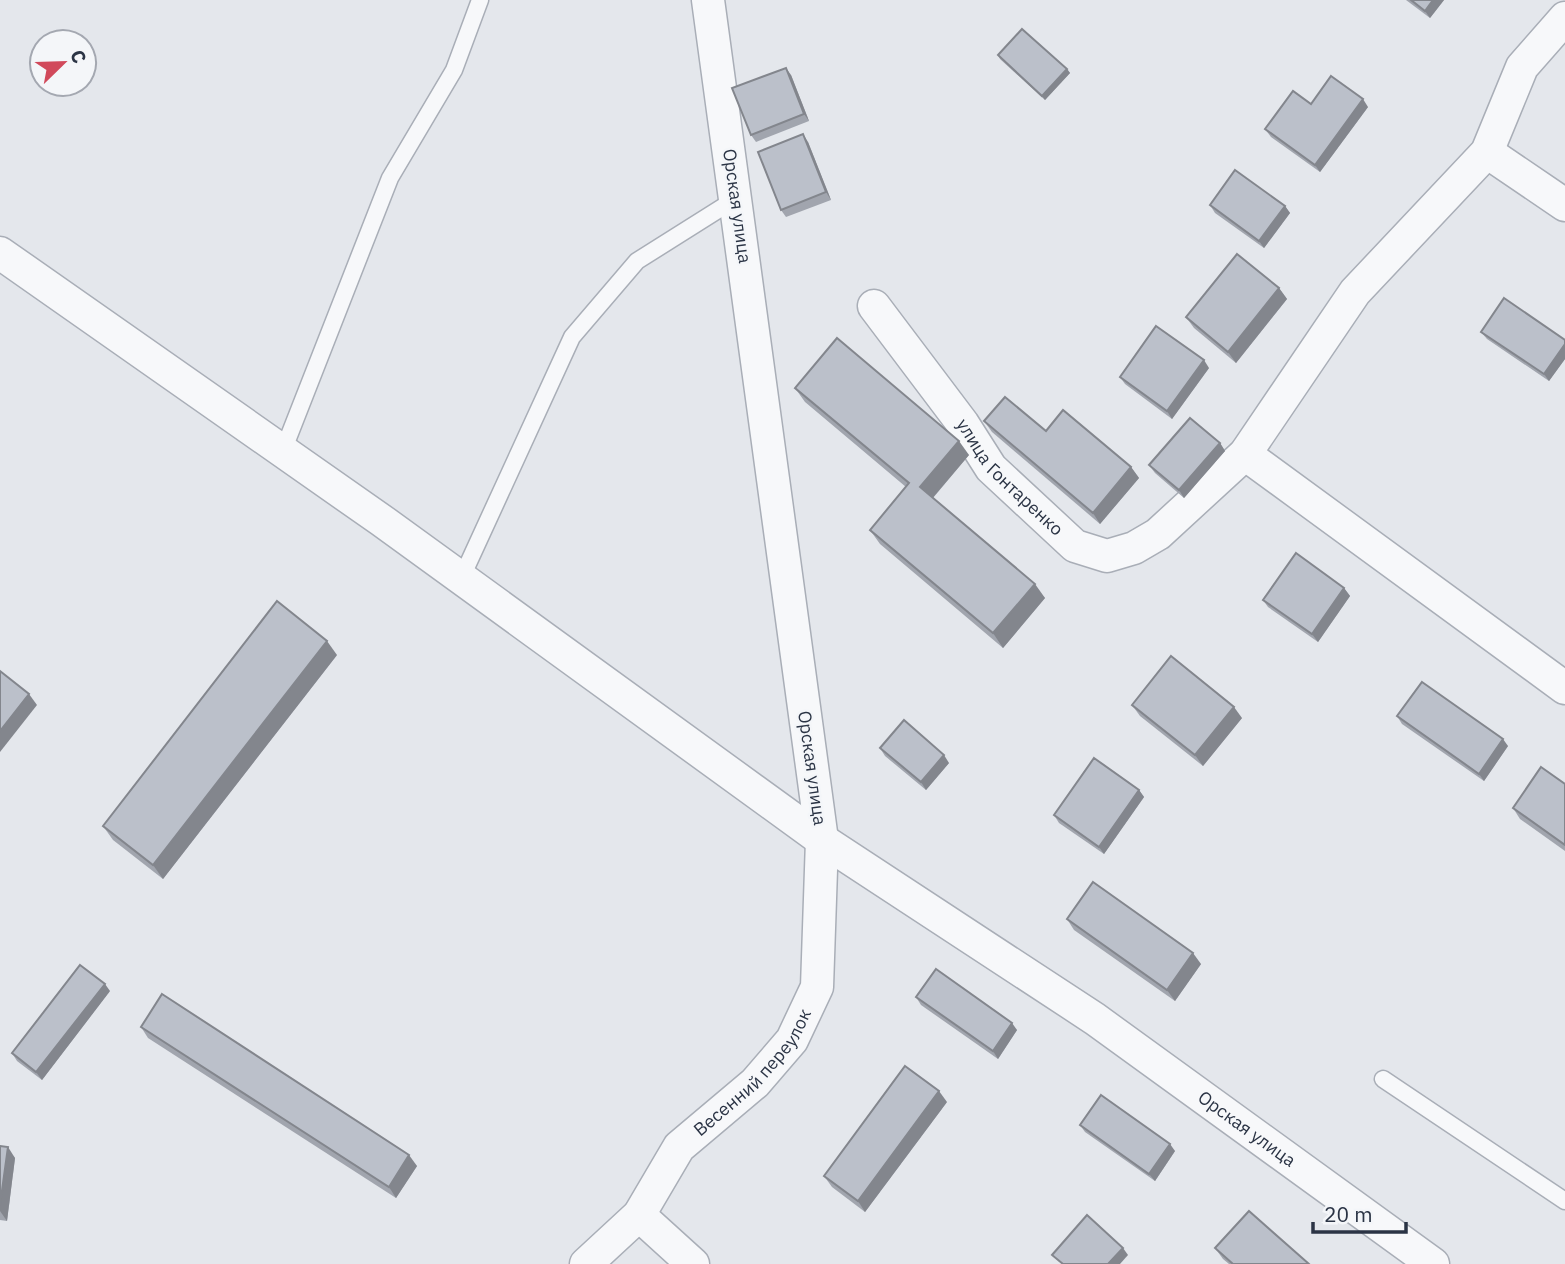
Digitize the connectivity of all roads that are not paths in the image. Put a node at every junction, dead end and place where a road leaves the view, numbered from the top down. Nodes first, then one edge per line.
1 (480, 0) edge
2 (708, 0) edge
3 (1565, 18) edge
4 (1487, 152) junction
5 (737, 198) junction
6 (1565, 205) edge
7 (0, 253) edge
8 (874, 306) dead end
9 (283, 451) junction
10 (1245, 454) junction
11 (461, 579) junction
12 (1565, 688) edge
13 (822, 840) junction
14 (1383, 1079) dead end
15 (1565, 1201) edge
16 (639, 1215) junction
17 (586, 1264) edge
18 (692, 1264) edge
19 (1433, 1264) edge

1 - 9 lane
2 - 5 street, Орская улица
3 - 4 street, улица Гонтаренко
4 - 6 street
4 - 10 street, улица Гонтаренко
5 - 11 lane
5 - 13 street, Орская улица
7 - 9 street
8 - 10 street, улица Гонтаренко
9 - 11 street
10 - 12 street
11 - 13 street
13 - 16 street, Весенний переулок
13 - 19 street, Орская улица
14 - 15 lane
16 - 17 street, Весенний переулок
16 - 18 street

